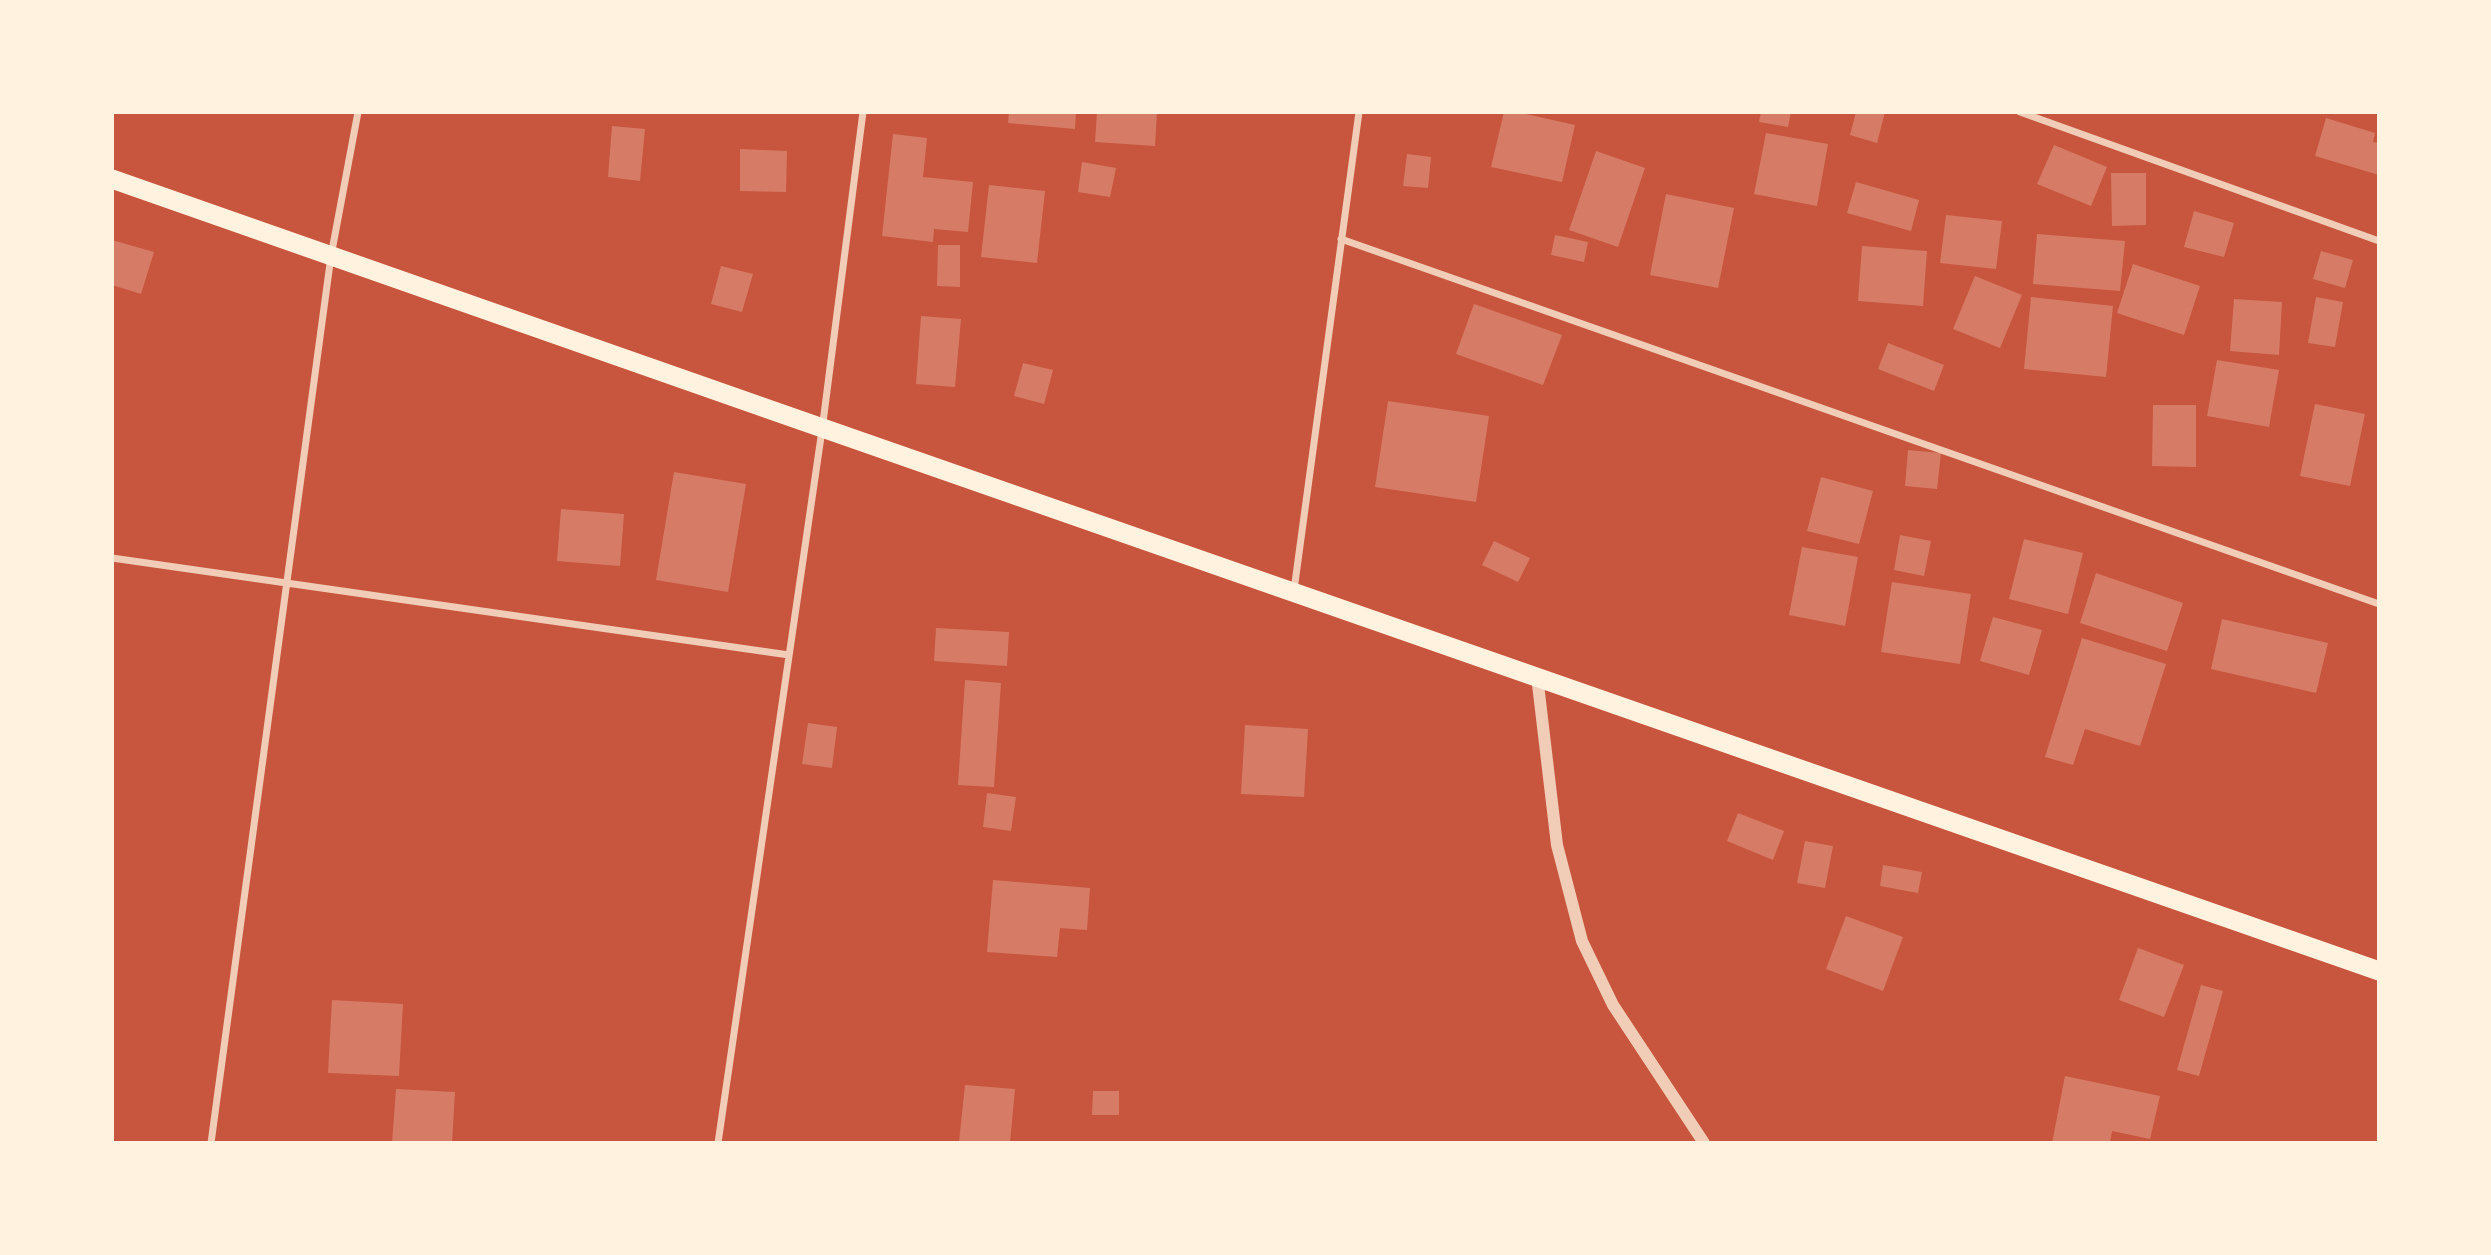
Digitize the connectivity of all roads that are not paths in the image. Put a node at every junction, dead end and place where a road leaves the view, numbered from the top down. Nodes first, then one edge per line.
1 (358, 112) edge
2 (863, 112) edge
3 (1359, 112) edge
4 (2020, 112) edge
5 (112, 179) edge
6 (1341, 239) junction
7 (2379, 241) edge
8 (331, 257) junction
9 (822, 430) junction
10 (112, 558) edge
11 (287, 583) junction
12 (1294, 591) junction
13 (2379, 604) edge
14 (789, 656) junction
15 (1537, 676) junction
16 (2379, 971) edge
17 (211, 1143) edge
18 (718, 1143) edge
19 (1704, 1143) edge

1 - 8 street
2 - 9 street
3 - 6 street
4 - 7 street
5 - 8 highway
6 - 12 street
6 - 13 street
8 - 9 highway
8 - 11 street
9 - 12 highway
9 - 14 street
10 - 11 street
11 - 14 street
11 - 17 street
12 - 15 highway
14 - 18 street
15 - 16 highway
15 - 19 street

